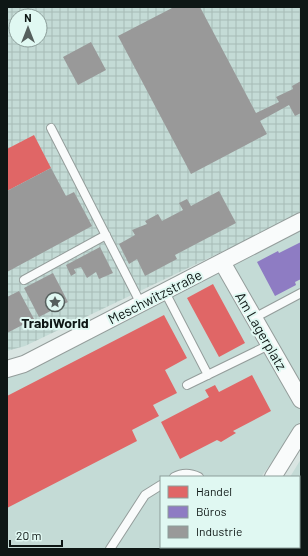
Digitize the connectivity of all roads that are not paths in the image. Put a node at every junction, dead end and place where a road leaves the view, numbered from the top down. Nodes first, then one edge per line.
1 (51, 128) dead end
2 (301, 221) edge
3 (106, 235) junction
4 (222, 262) junction
5 (24, 280) dead end
6 (165, 292) junction
7 (301, 294) edge
8 (141, 304) junction
9 (254, 318) junction
10 (270, 345) junction
11 (7, 369) edge
12 (208, 375) junction
13 (187, 384) dead end
14 (301, 400) edge
15 (301, 432) edge
16 (176, 476) edge
17 (197, 476) edge
18 (275, 476) edge
19 (160, 486) edge
20 (110, 549) edge

1 - 3 lane
2 - 4 street, Meschwitzstraße
3 - 5 lane
3 - 8 lane
4 - 6 street, Meschwitzstraße
4 - 9 street, Am Lagerplatz
6 - 8 street, Meschwitzstraße
6 - 12 lane
7 - 9 lane
8 - 11 street, Meschwitzstraße
9 - 10 street, Am Lagerplatz
10 - 12 lane
10 - 14 street, Am Lagerplatz
12 - 13 lane
15 - 18 street
16 - 17 lane
19 - 20 lane

